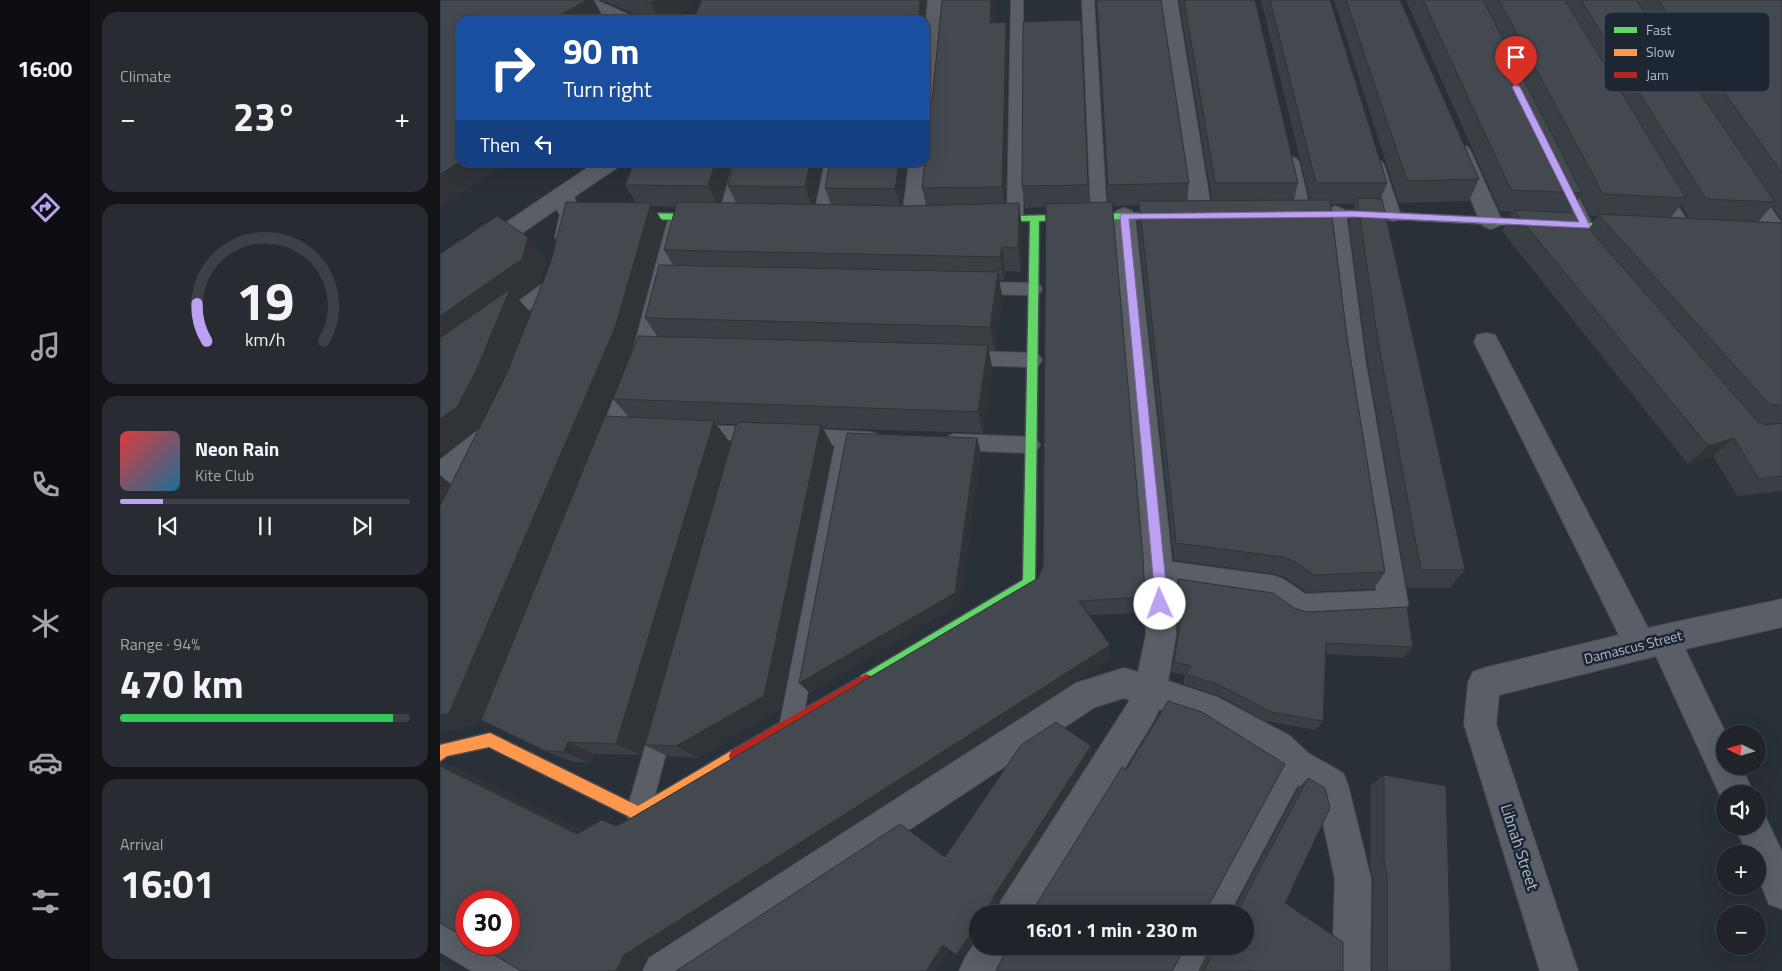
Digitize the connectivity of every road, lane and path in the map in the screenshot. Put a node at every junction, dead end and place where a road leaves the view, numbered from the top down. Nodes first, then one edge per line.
1 (581, 0) edge
2 (937, 0) edge
3 (1017, 0) edge
4 (1088, 0) edge
5 (1168, 0) edge
6 (615, 15) edge
7 (930, 72) edge
8 (1453, 133) edge
9 (1288, 146) edge
10 (1373, 150) edge
11 (607, 167) edge
12 (740, 167) edge
13 (831, 167) edge
14 (919, 167) edge
15 (1734, 170) edge
16 (1559, 174) edge
17 (1656, 179) edge
18 (571, 208) junction
19 (1206, 214) joint
20 (1286, 214) edge
21 (1304, 214) junction
22 (1335, 214) junction
23 (610, 216) edge
24 (1393, 216) junction
25 (680, 217) junction
26 (731, 217) joint
27 (1112, 217) junction
28 (1015, 218) junction
29 (1035, 218) junction
30 (821, 219) edge
31 (969, 219) edge
32 (913, 220) edge
33 (1491, 221) junction
34 (1565, 225) joint
35 (1640, 228) edge
36 (1668, 230) edge
37 (1690, 231) joint
38 (1582, 233) junction
39 (1775, 236) edge
40 (440, 278) edge
41 (555, 283) junction
42 (966, 288) edge
43 (1034, 289) junction
44 (541, 320) edge
45 (494, 327) edge
46 (1486, 342) dead end
47 (953, 358) edge
48 (1032, 360) junction
49 (506, 409) edge
50 (684, 432) edge
51 (494, 433) junction
52 (771, 435) edge
53 (790, 436) edge
54 (846, 438) junction
55 (885, 439) edge
56 (934, 441) edge
57 (1031, 445) junction
58 (596, 475) edge
59 (440, 476) edge
60 (469, 484) edge
61 (1159, 573) junction
62 (1782, 613) edge
63 (1652, 642) junction
64 (1150, 692) junction
65 (667, 709) edge
66 (501, 712) edge
67 (791, 723) junction
68 (1480, 724) joint
69 (490, 740) junction
70 (440, 754) edge
71 (1296, 765) junction
72 (1732, 785) edge
73 (638, 814) junction
74 (1756, 835) edge
75 (1782, 891) edge
76 (1020, 905) edge
77 (1220, 905) edge
78 (440, 932) edge
79 (988, 955) edge
80 (1193, 955) edge
81 (508, 971) edge
82 (662, 971) edge
83 (978, 971) edge
84 (1184, 971) edge
85 (1351, 971) edge
86 (1559, 971) edge

1 - 6 street
2 - 7 street
3 - 28 lane
4 - 27 lane
5 - 19 street
8 - 33 street
9 - 21 lane
10 - 24 lane
11 - 18 street
12 - 26 lane
13 - 30 lane
14 - 32 street
15 - 39 street
16 - 38 lane
17 - 37 lane
18 - 40 street
18 - 41 street
19 - 27 street
20 - 21 street
21 - 22 street
22 - 24 street
22 - 61 street
23 - 25 street
24 - 33 street
25 - 26 street
25 - 58 street
27 - 29 street
27 - 61 street
28 - 29 street
28 - 31 street
29 - 43 street
33 - 34 street
34 - 38 lane
35 - 38 street
36 - 37 street
41 - 44 street
41 - 45 lane
42 - 43 lane
43 - 48 street
46 - 63 street
47 - 48 lane
48 - 57 street
49 - 51 street
50 - 52 lane
51 - 59 street
51 - 60 street
53 - 54 lane
54 - 55 lane
54 - 67 lane
56 - 57 lane
57 - 67 street
61 - 64 street
62 - 63 street, Damascus Street
63 - 68 street, Damascus Street
63 - 72 street
64 - 71 street
64 - 76 street
64 - 82 street
65 - 73 lane
66 - 69 street
67 - 73 street
68 - 86 street, Libnah Street
69 - 70 street
69 - 73 street
71 - 77 lane
71 - 85 street
74 - 75 street
78 - 81 street
79 - 83 street
80 - 84 lane

